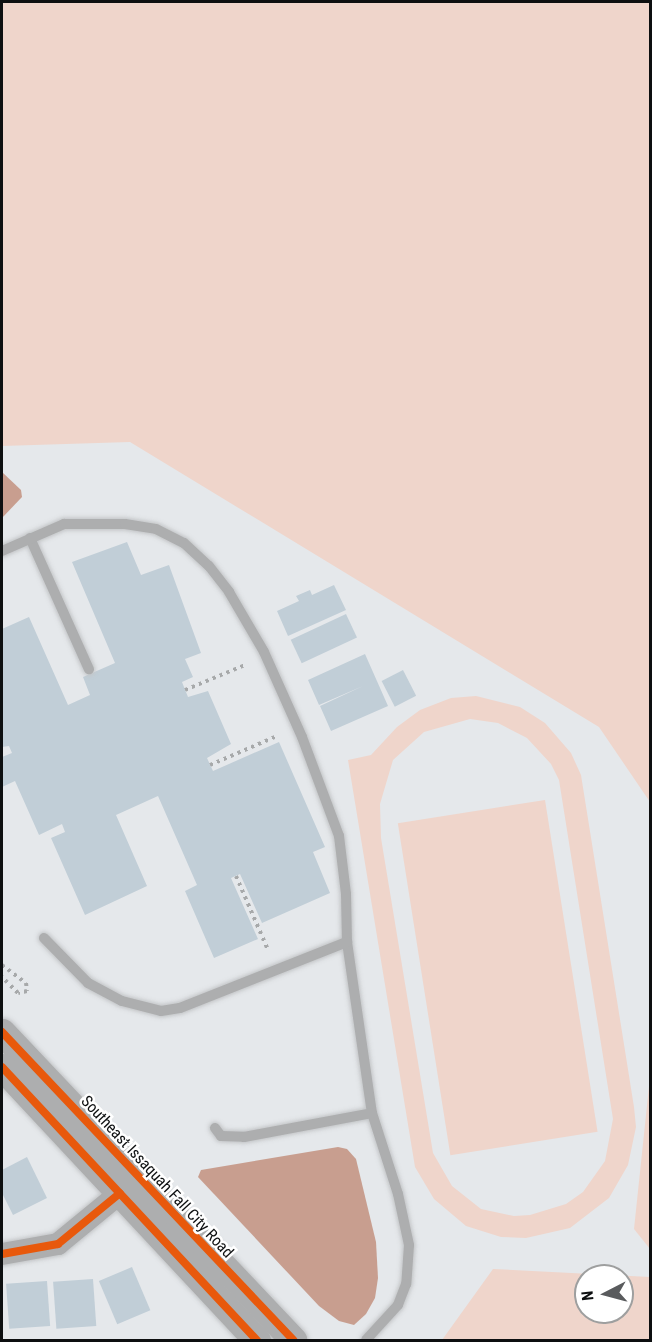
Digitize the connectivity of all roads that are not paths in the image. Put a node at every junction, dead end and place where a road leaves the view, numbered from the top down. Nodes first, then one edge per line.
1 (30, 538) junction
2 (2, 551) edge
3 (89, 669) dead end
4 (44, 938) dead end
5 (347, 942) junction
6 (2, 1032) edge
7 (2, 1067) edge
8 (372, 1113) junction
9 (214, 1128) dead end
10 (120, 1193) junction
11 (2, 1254) edge
12 (257, 1341) edge
13 (292, 1341) edge
14 (366, 1341) edge

1 - 2 lane
1 - 3 lane
1 - 5 lane
4 - 5 lane
5 - 8 lane
6 - 13 street, Southeast Issaquah Fall City Road
7 - 10 street
8 - 9 lane
8 - 14 lane
10 - 11 street
10 - 12 street

